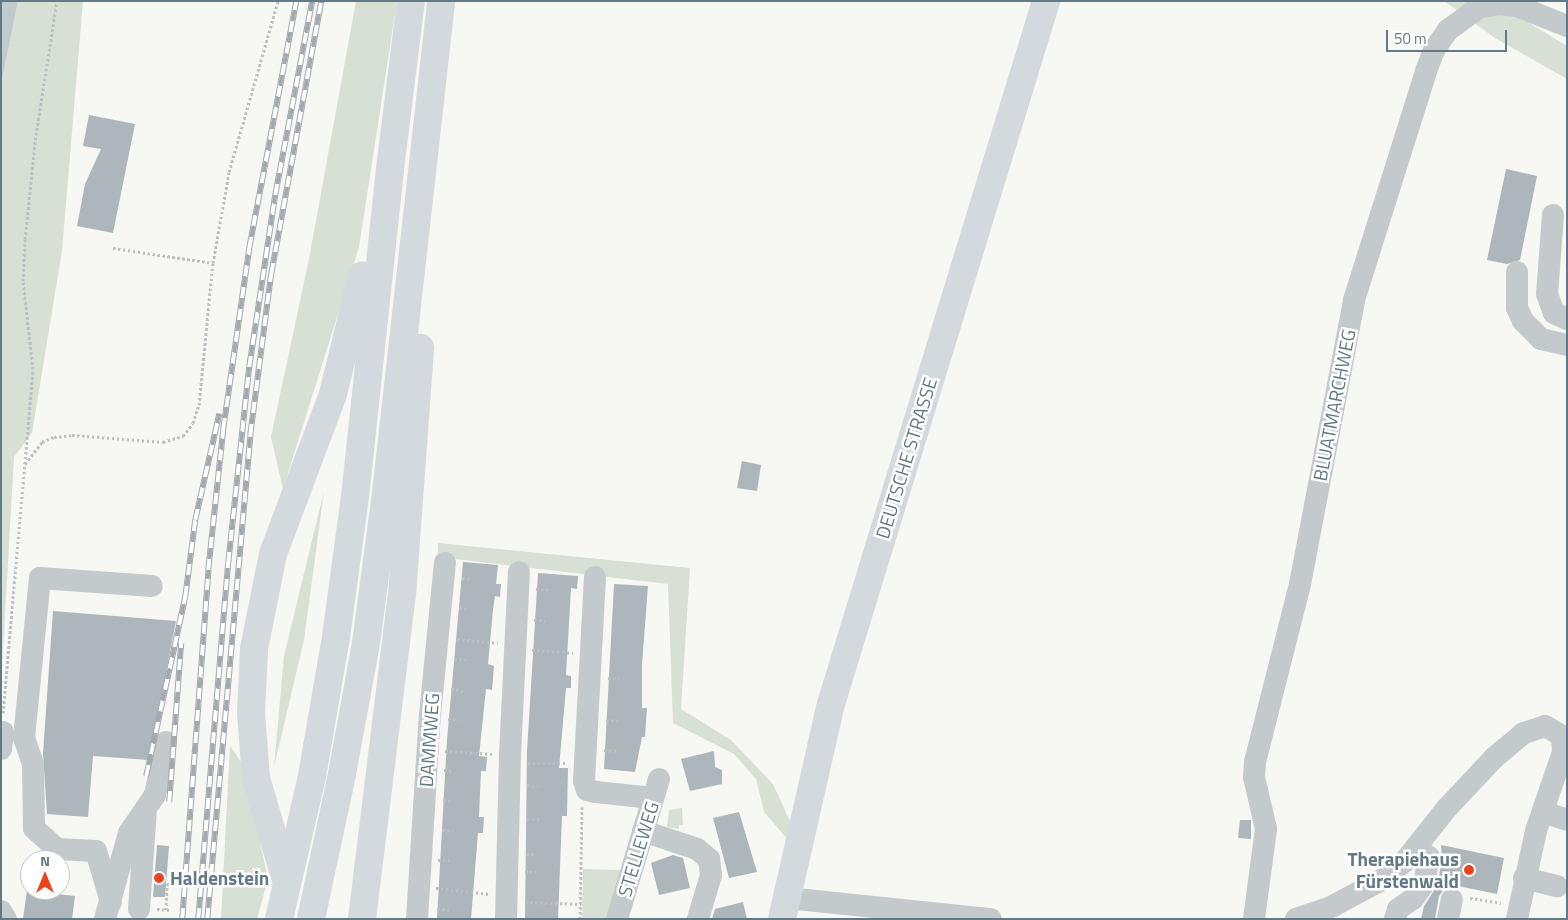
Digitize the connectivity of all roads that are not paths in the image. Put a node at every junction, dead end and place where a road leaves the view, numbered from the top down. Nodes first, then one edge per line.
1 (411, 1) edge
2 (441, 1) edge
3 (1046, 1) edge
4 (1567, 26) edge
5 (434, 50) junction
6 (398, 96) junction
7 (1553, 216) dead end
8 (1517, 272) dead end
9 (1567, 319) edge
10 (1567, 345) edge
11 (445, 562) dead end
12 (519, 572) dead end
13 (595, 577) dead end
14 (152, 586) dead end
15 (1564, 730) edge
16 (166, 742) dead end
17 (146, 808) junction
18 (1543, 812) junction
19 (1567, 820) edge
20 (643, 831) junction
21 (1416, 848) junction
22 (1524, 878) junction
23 (1557, 886) dead end
24 (506, 905) edge
25 (139, 908) dead end
26 (785, 908) edge
27 (108, 910) edge
28 (1, 911) edge
29 (6, 919) edge
30 (279, 919) edge
31 (299, 919) edge
32 (310, 919) edge
33 (362, 919) edge
34 (417, 919) edge
35 (617, 919) edge
36 (698, 919) edge
37 (991, 919) edge
38 (1254, 919) edge
39 (1296, 919) edge
40 (1395, 919) edge
41 (1517, 919) edge

1 - 6 main road
2 - 5 main road
3 - 26 main road, DEUTSCHE STRASSE
4 - 38 street, BLUATMARCHWEG
5 - 32 main road
5 - 33 main road
6 - 30 main road
6 - 31 main road
7 - 9 street
8 - 10 street
11 - 34 street, DAMMWEG
12 - 24 street
13 - 20 street, STELLEWEG
14 - 27 street
15 - 18 street
15 - 21 street
16 - 17 street
17 - 25 street
17 - 27 street
18 - 19 street
18 - 22 street
20 - 35 street, STELLEWEG
20 - 36 street
21 - 39 street
21 - 40 street
22 - 23 street
22 - 41 street
26 - 37 street
28 - 29 street

